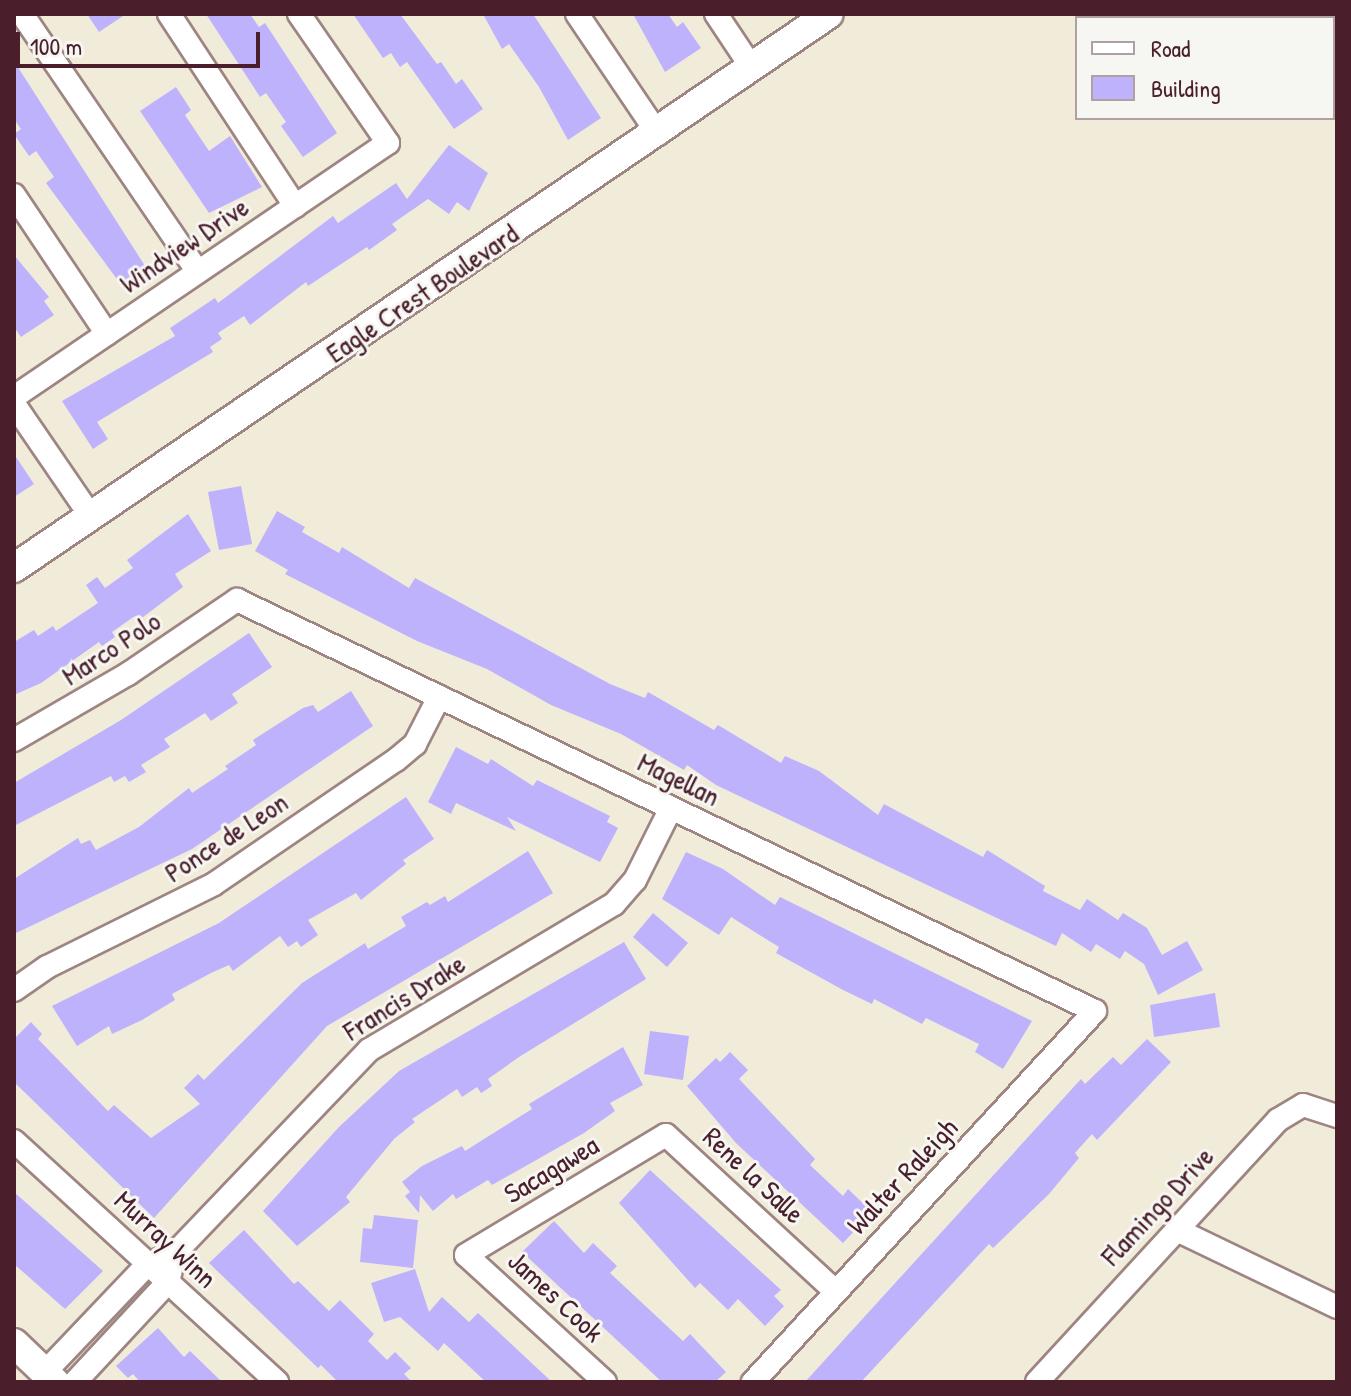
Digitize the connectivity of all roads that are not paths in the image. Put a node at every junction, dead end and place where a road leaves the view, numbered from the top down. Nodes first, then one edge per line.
1 (22, 14) edge
2 (169, 14) edge
3 (299, 14) edge
4 (577, 14) edge
5 (716, 14) edge
6 (829, 14) edge
7 (752, 68) junction
8 (658, 134) junction
9 (14, 195) edge
10 (295, 206) junction
11 (198, 272) junction
12 (107, 334) junction
13 (14, 397) edge
14 (14, 404) edge
15 (92, 518) junction
16 (14, 568) edge
17 (237, 600) joint
18 (439, 697) junction
19 (14, 740) edge
20 (671, 808) junction
21 (14, 990) edge
22 (1095, 1011) joint
23 (1337, 1116) edge
24 (666, 1135) joint
25 (14, 1141) edge
26 (1177, 1230) junction
27 (175, 1253) junction
28 (466, 1255) joint
29 (148, 1264) junction
30 (168, 1282) junction
31 (836, 1292) junction
32 (1337, 1307) edge
33 (14, 1343) edge
34 (50, 1377) edge
35 (75, 1382) edge
36 (277, 1382) edge
37 (605, 1382) edge
38 (753, 1382) edge
39 (1037, 1382) edge

1 - 11 street
2 - 10 street
3 - 10 street, Windview Drive
4 - 8 street
5 - 7 street
6 - 7 main road, Eagle Crest Boulevard
7 - 8 main road, Eagle Crest Boulevard
8 - 15 main road, Eagle Crest Boulevard
9 - 12 street
10 - 11 street, Windview Drive
11 - 12 street, Windview Drive
12 - 13 street, Windview Drive
14 - 15 street
15 - 16 main road, Eagle Crest Boulevard
17 - 18 street, Magellan
17 - 19 street, Marco Polo
18 - 20 street, Magellan
18 - 21 street, Ponce de Leon
20 - 22 street, Magellan
20 - 27 street, Francis Drake
22 - 31 street, Walter Raleigh
23 - 26 street, Flamingo Drive
24 - 28 street, Sacagawea
24 - 31 street, Rene la Salle
25 - 29 street, Murray Winn
26 - 32 street
26 - 39 street, Flamingo Drive
27 - 29 street, Francis Drake
27 - 30 street
28 - 37 street, James Cook
29 - 30 street, Murray Winn
29 - 34 street, Francis Drake
30 - 35 street
30 - 36 street, Murray Winn
31 - 38 street, Walter Raleigh
33 - 34 main road

